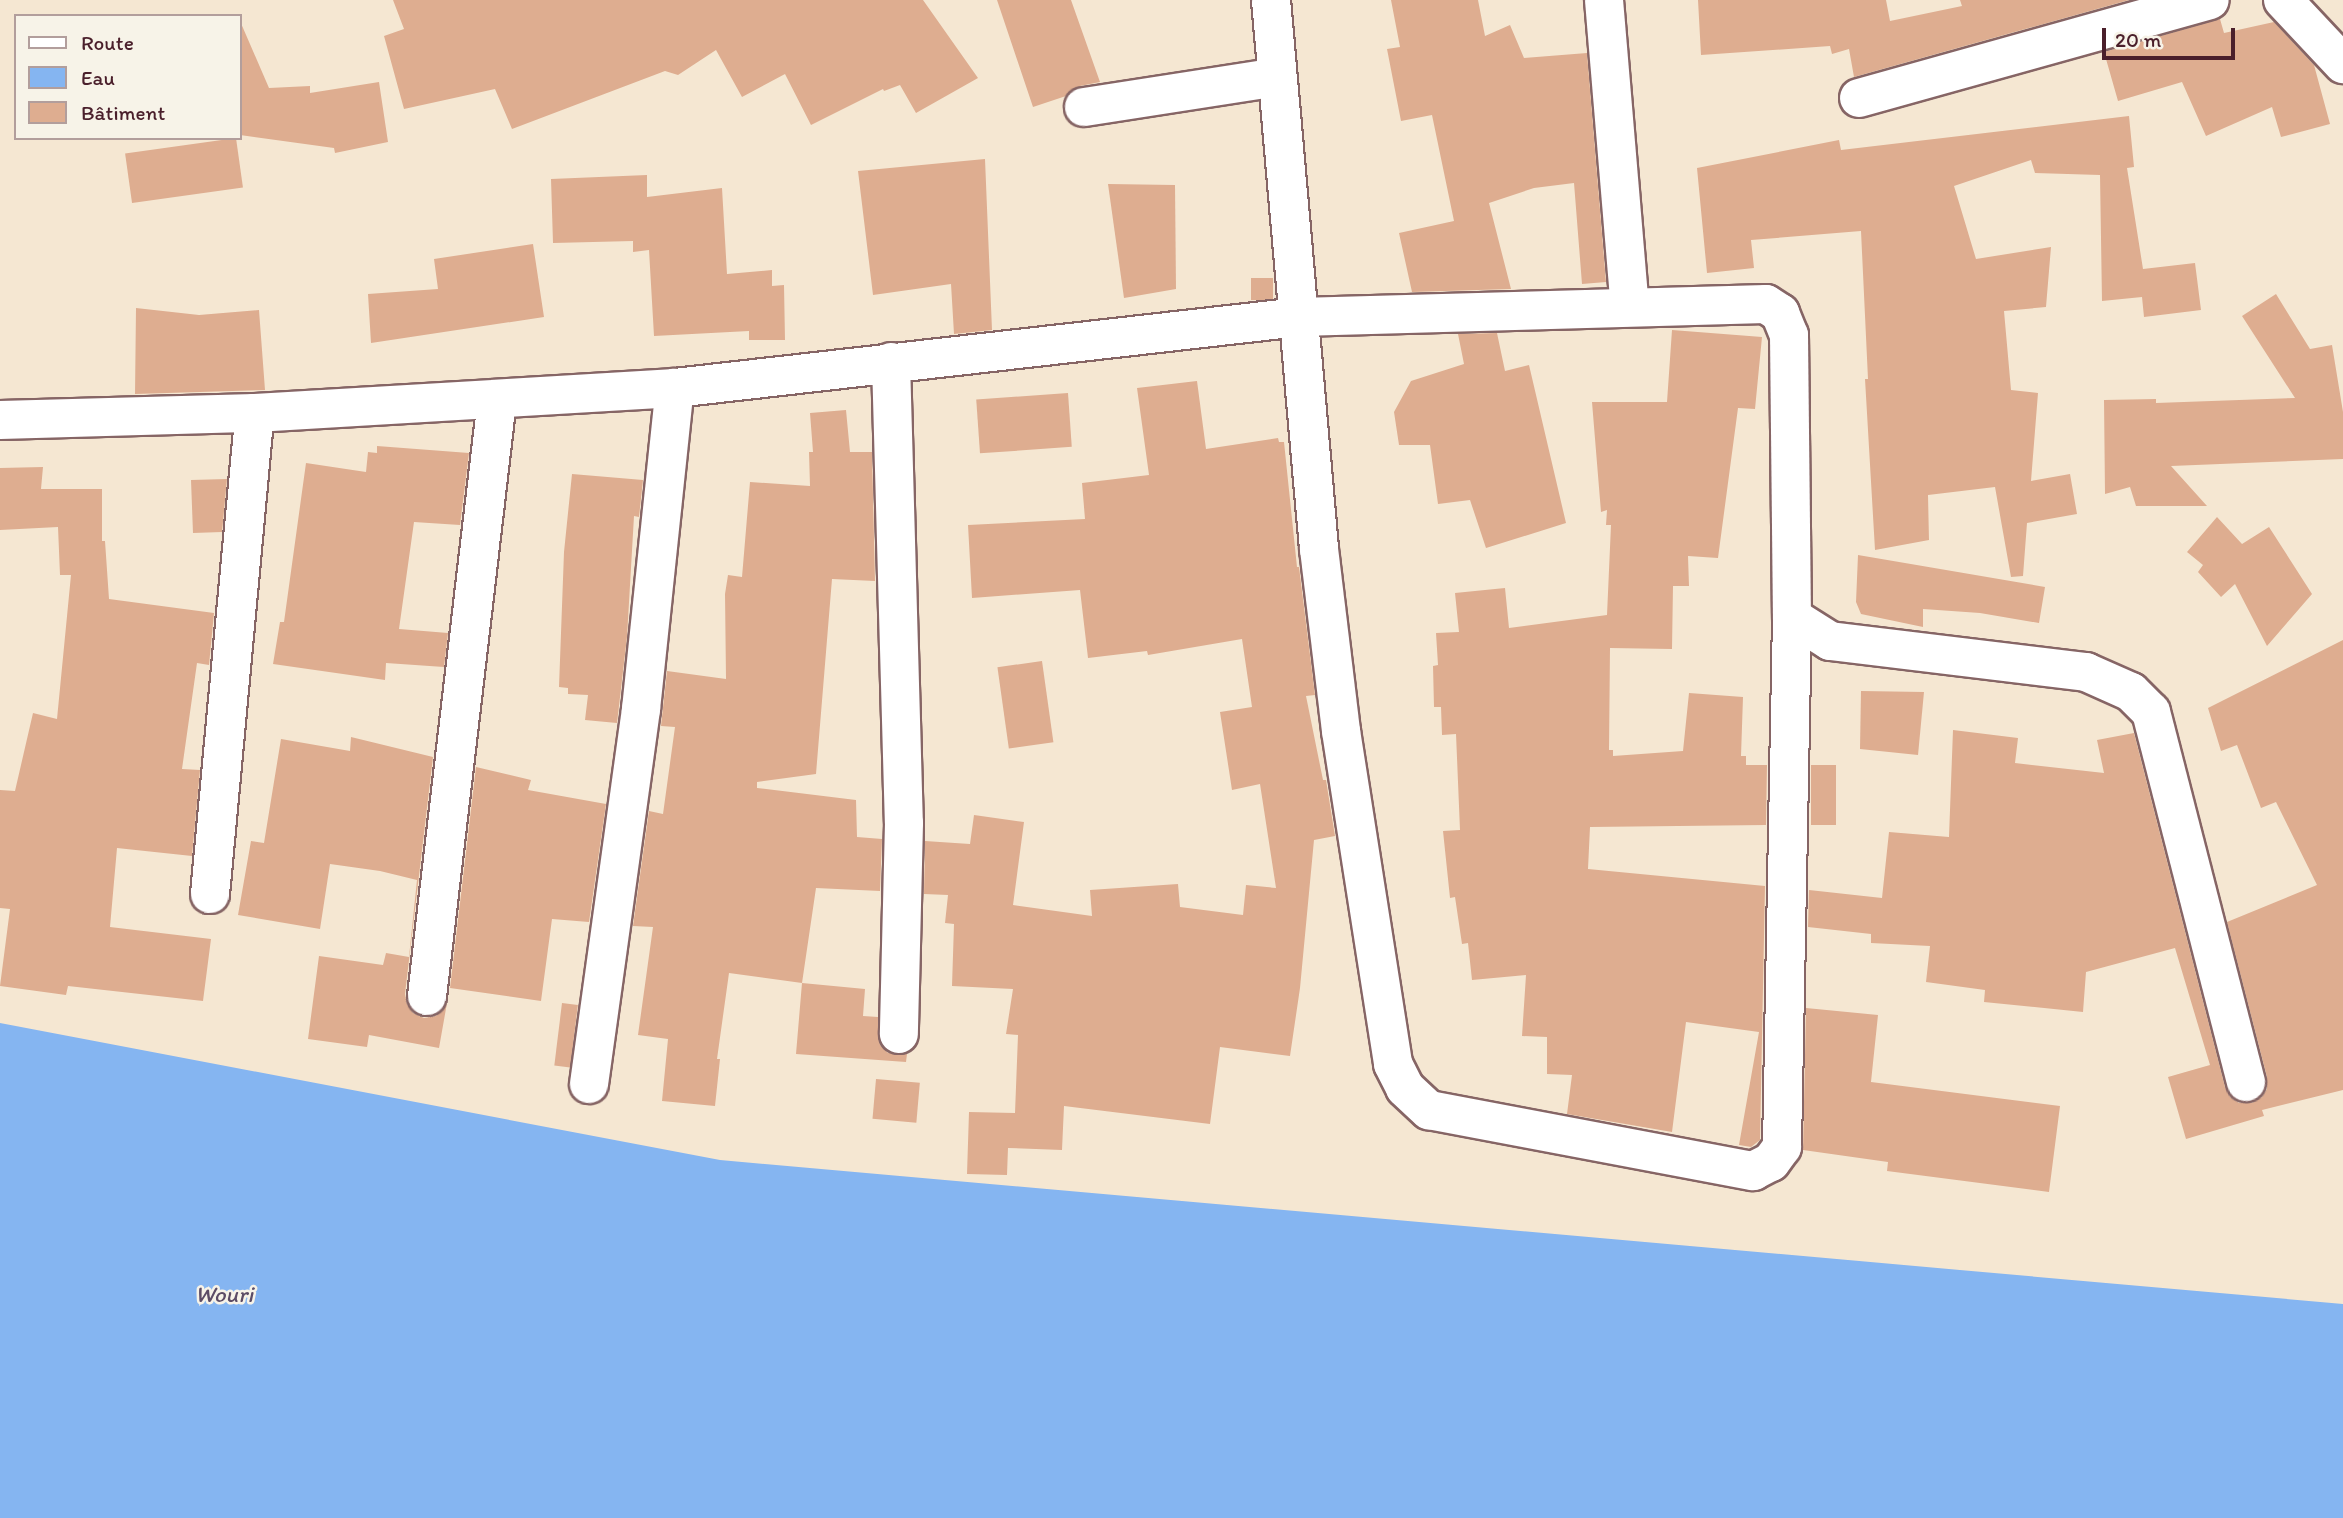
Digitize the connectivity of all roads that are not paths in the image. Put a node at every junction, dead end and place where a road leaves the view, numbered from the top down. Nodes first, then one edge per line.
1 (1271, 0) edge
2 (1604, 0) edge
3 (2210, 0) edge
4 (2283, 0) edge
5 (2343, 64) edge
6 (1278, 77) junction
7 (1859, 98) dead end
8 (1084, 107) dead end
9 (1630, 307) junction
10 (1299, 317) junction
11 (891, 362) junction
12 (675, 388) junction
13 (497, 400) junction
14 (255, 413) junction
15 (0, 420) edge
16 (1792, 617) junction
17 (210, 894) dead end
18 (427, 996) dead end
19 (899, 1034) dead end
20 (2246, 1082) dead end
21 (589, 1084) dead end

1 - 6 street
2 - 9 street
3 - 7 street
4 - 5 street
6 - 8 street
6 - 10 street
9 - 10 street
9 - 16 street
10 - 11 street
10 - 16 street
11 - 12 street
11 - 19 street
12 - 13 street
12 - 21 street
13 - 14 street
13 - 18 street
14 - 15 street
14 - 17 street
16 - 20 street

